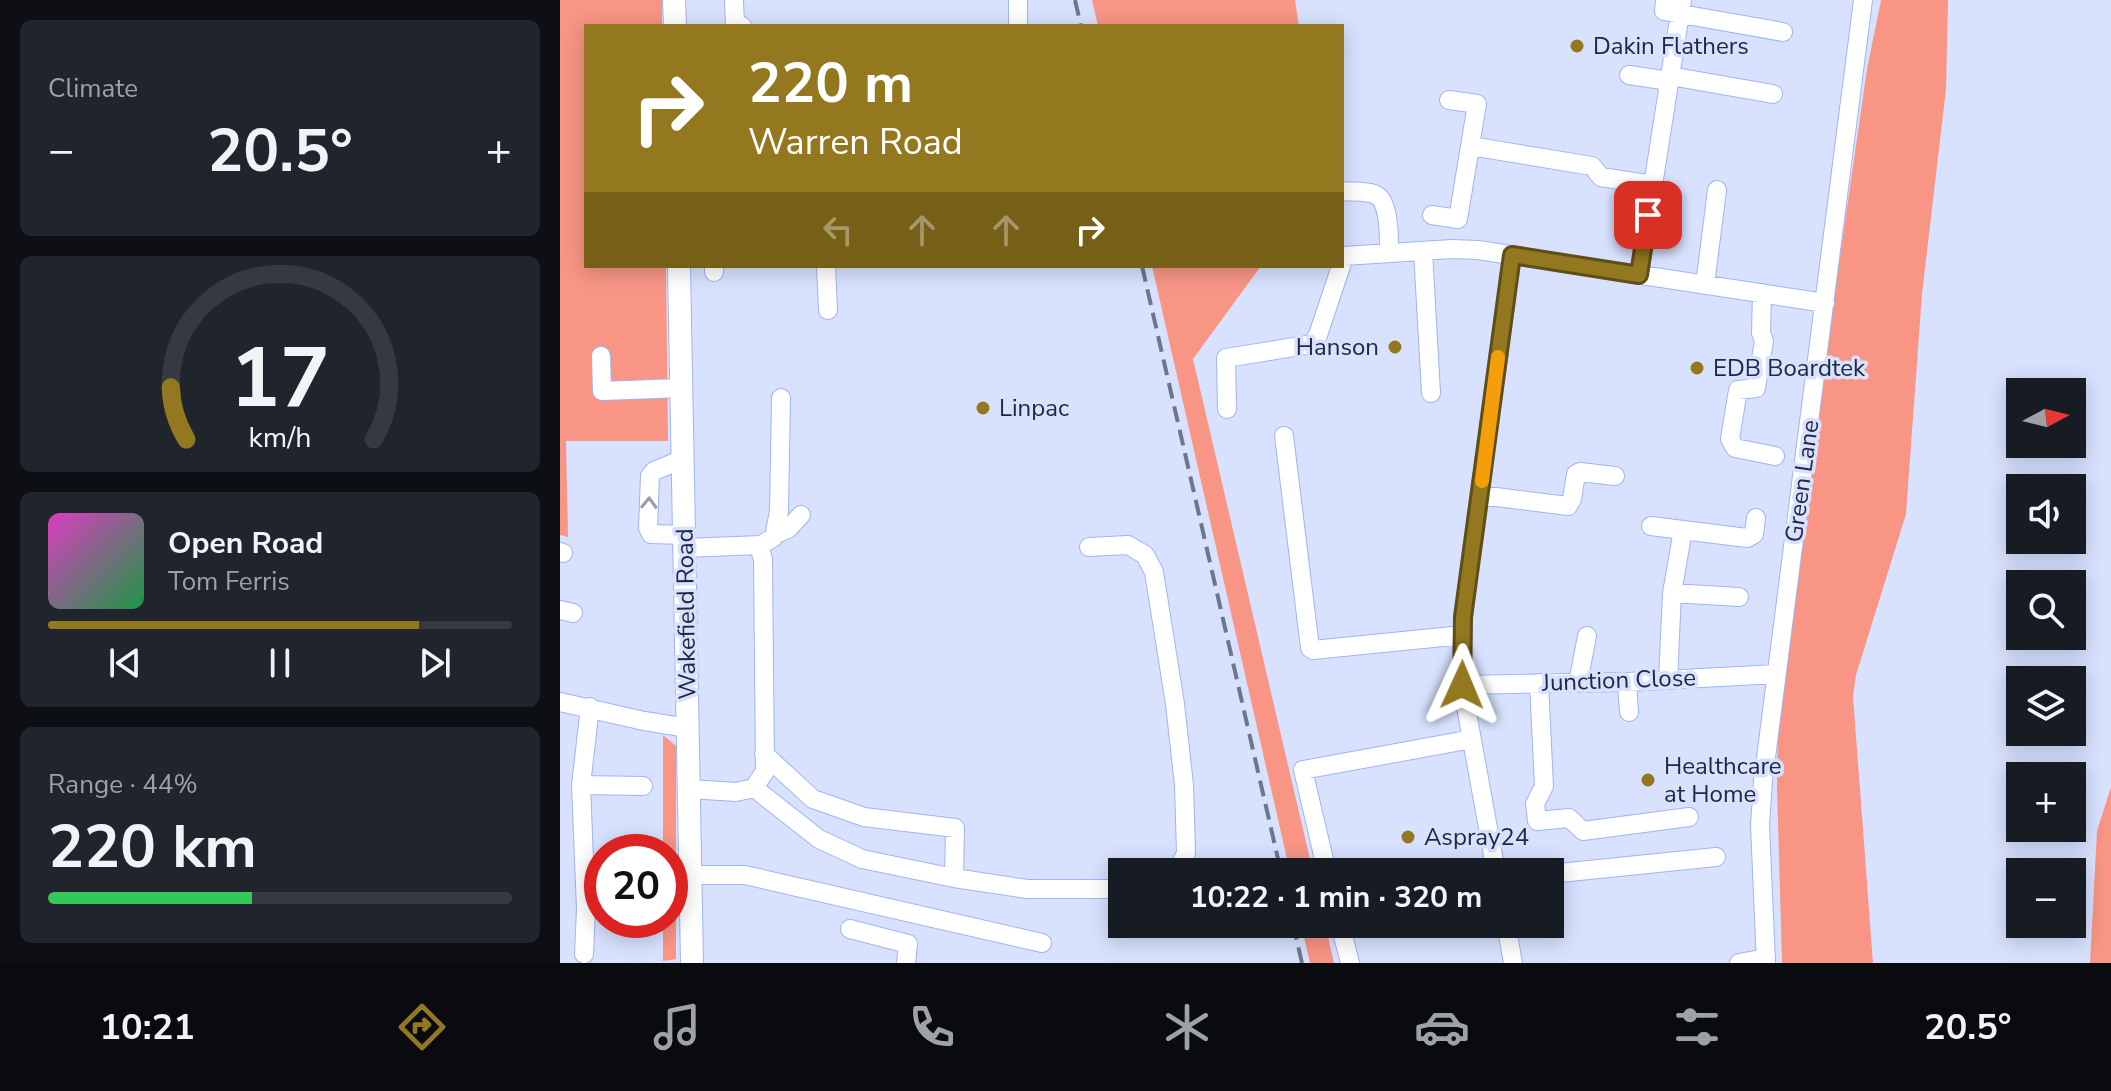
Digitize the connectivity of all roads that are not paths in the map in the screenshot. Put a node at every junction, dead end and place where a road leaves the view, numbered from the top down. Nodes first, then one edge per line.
1 (674, 0) edge
2 (734, 0) edge
3 (1018, 0) edge
4 (1665, 0) edge
5 (1863, 0) edge
6 (1681, 7) edge
7 (675, 24) edge
8 (735, 24) edge
9 (1018, 24) edge
10 (1783, 32) dead end
11 (1629, 75) dead end
12 (1670, 79) junction
13 (1773, 94) dead end
14 (1449, 100) dead end
15 (1470, 146) junction
16 (1653, 185) junction
17 (1717, 190) dead end
18 (1344, 191) edge
19 (1432, 215) dead end
20 (1423, 251) junction
21 (1389, 253) junction
22 (1512, 255) junction
23 (1344, 256) edge
24 (679, 268) edge
25 (826, 268) edge
26 (1341, 268) edge
27 (1639, 275) junction
28 (1705, 285) junction
29 (1762, 293) junction
30 (1825, 303) junction
31 (828, 310) dead end
32 (601, 356) dead end
33 (681, 388) junction
34 (1431, 393) dead end
35 (781, 398) dead end
36 (1227, 409) dead end
37 (1284, 436) dead end
38 (1775, 456) dead end
39 (683, 459) junction
40 (1615, 476) dead end
41 (1480, 495) junction
42 (801, 515) dead end
43 (1756, 518) dead end
44 (1651, 526) dead end
45 (1683, 530) junction
46 (775, 534) junction
47 (684, 542) junction
48 (758, 545) junction
49 (1089, 547) dead end
50 (1672, 593) junction
51 (1739, 597) dead end
52 (1463, 635) junction
53 (1587, 636) dead end
54 (1776, 674) junction
55 (1668, 680) junction
56 (1627, 682) junction
57 (1539, 683) junction
58 (1578, 683) junction
59 (1462, 685) junction
60 (560, 702) edge
61 (590, 707) junction
62 (1629, 712) dead end
63 (688, 728) junction
64 (1472, 739) junction
65 (764, 754) junction
66 (581, 785) junction
67 (643, 786) dead end
68 (754, 788) junction
69 (689, 789) junction
70 (1689, 817) dead end
71 (586, 834) edge
72 (1716, 857) dead end
73 (1184, 858) edge
74 (1324, 858) edge
75 (1493, 858) edge
76 (1564, 873) edge
77 (691, 875) junction
78 (954, 878) junction
79 (1108, 889) edge
80 (850, 929) dead end
81 (588, 938) edge
82 (1344, 938) edge
83 (1509, 938) edge
84 (1042, 943) dead end
85 (584, 954) dead end
86 (1766, 961) edge
87 (692, 963) edge
88 (906, 963) edge
89 (1350, 963) edge
90 (1513, 963) edge
91 (1739, 963) edge

1 - 7 main road
2 - 8 street
3 - 9 street
4 - 6 street
5 - 30 street, Green Lane
6 - 10 street
6 - 12 street
11 - 12 street
12 - 13 street
12 - 16 street
14 - 15 street
15 - 16 street
15 - 19 street
16 - 27 street
17 - 28 street
18 - 21 street
20 - 21 street
20 - 22 street
20 - 34 street
21 - 23 street
22 - 27 street
22 - 41 street
24 - 33 main road, Wakefield Road
25 - 31 street
26 - 36 street
27 - 28 street
28 - 29 street
29 - 30 street
29 - 38 street
30 - 54 street, Green Lane
32 - 33 street
33 - 39 main road, Wakefield Road
35 - 46 street
37 - 52 street
39 - 47 main road, Wakefield Road
47 -> 39 street
40 - 41 street
41 - 52 street
42 - 46 street
43 - 45 street
44 - 45 street
45 - 50 street
46 - 48 street
47 - 48 street
47 - 63 main road, Wakefield Road
48 - 65 street
49 - 73 street
50 - 51 street
50 - 55 street
52 - 59 street
53 - 58 street
54 - 55 street, Junction Close
54 - 86 street, Green Lane
55 - 56 street, Junction Close
56 - 58 street, Junction Close
56 - 62 street
57 - 58 street, Junction Close
57 - 59 street, Junction Close
57 - 70 street
59 - 64 street
60 - 61 street
61 - 63 street
61 - 66 street
63 - 69 main road, Wakefield Road
64 - 74 street
64 - 75 street
65 - 68 street
65 - 78 street
66 - 67 street
66 - 71 street
68 - 69 street
68 - 78 street
69 - 77 main road, Wakefield Road
72 - 76 street
77 - 84 street
77 - 87 main road, Wakefield Road
78 - 79 street
80 - 88 street
81 - 85 street
82 - 89 street
83 - 90 street
86 - 91 street

